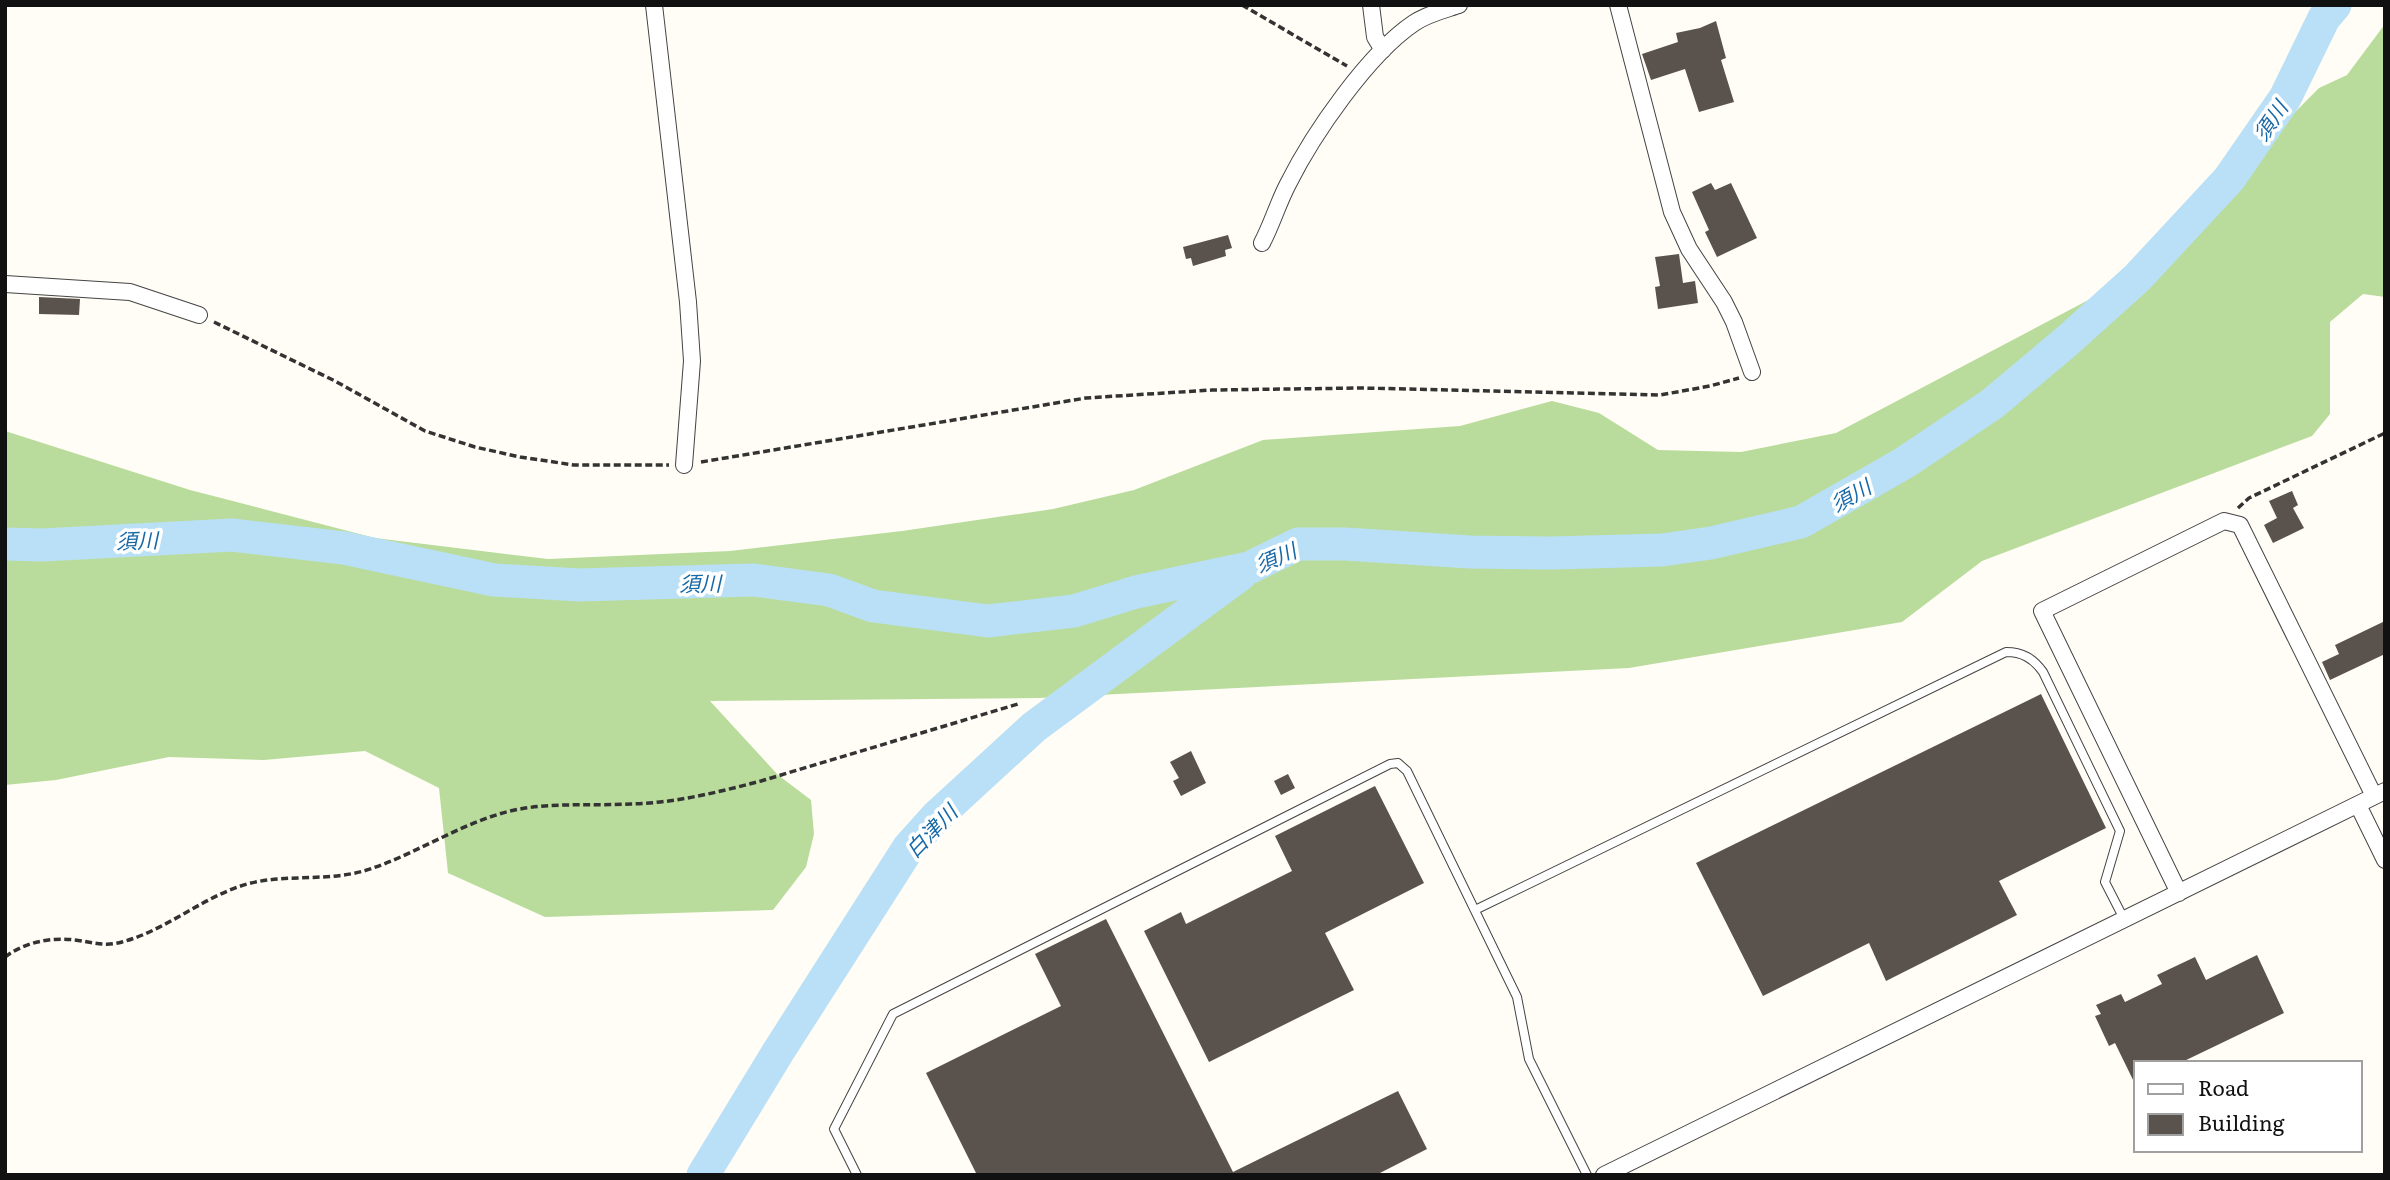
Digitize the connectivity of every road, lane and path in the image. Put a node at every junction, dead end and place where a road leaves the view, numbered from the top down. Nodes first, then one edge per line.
1 (654, 5) edge
2 (1242, 5) edge
3 (1371, 5) edge
4 (1459, 5) edge
5 (1618, 5) edge
6 (1383, 50) junction
7 (1361, 74) junction
8 (1262, 243) dead end
9 (5, 284) edge
10 (199, 315) joint
11 (1752, 372) joint
12 (2385, 433) edge
13 (684, 465) junction
14 (2233, 523) junction
15 (1018, 704) dead end
16 (2380, 794) edge
17 (2358, 805) junction
18 (2385, 860) edge
19 (2179, 892) junction
20 (1475, 910) junction
21 (2124, 919) junction
22 (5, 957) edge
23 (857, 1175) edge
24 (1587, 1175) edge
25 (1604, 1175) edge

1 - 13 street
2 - 7 path
3 - 6 street
4 - 6 street
5 - 11 street
6 - 7 street
7 - 8 street
9 - 10 street
10 - 13 path
11 - 13 path
12 - 14 path
14 - 16 street
14 - 19 street
15 - 22 path
16 - 17 street
17 - 18 street
17 - 19 street
19 - 21 street
20 - 21 lane
20 - 23 lane
20 - 24 lane
21 - 25 street

